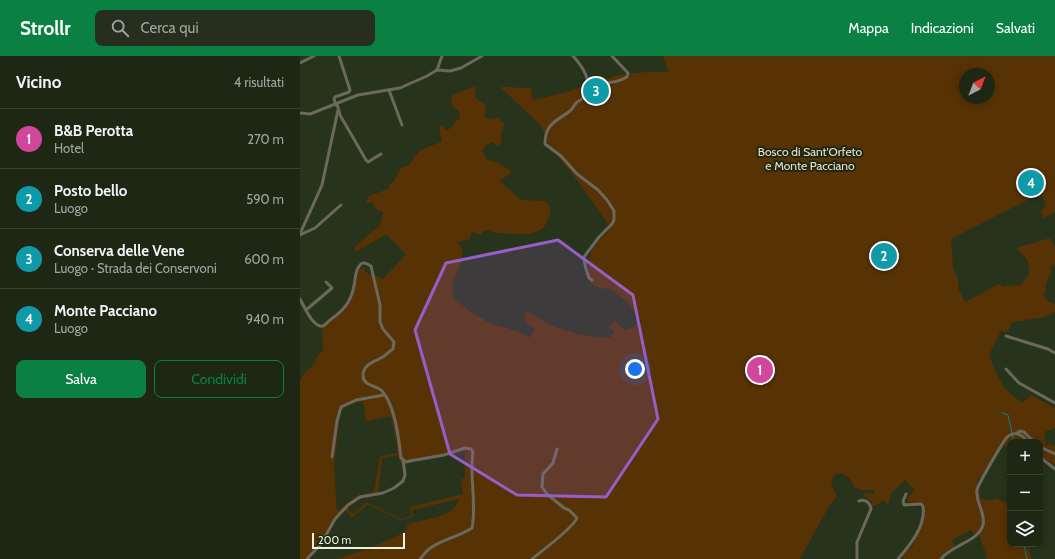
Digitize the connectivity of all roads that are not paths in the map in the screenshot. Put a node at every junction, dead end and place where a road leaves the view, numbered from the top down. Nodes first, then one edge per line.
1 (314, 56) edge
2 (339, 56) edge
3 (442, 56) edge
4 (482, 56) edge
5 (573, 56) edge
6 (612, 56) edge
7 (300, 63) edge
8 (437, 70) junction
9 (588, 82) junction
10 (389, 90) junction
11 (336, 104) junction
12 (338, 110) junction
13 (300, 112) edge
14 (402, 125) dead end
15 (382, 154) dead end
16 (341, 205) dead end
17 (300, 234) edge
18 (592, 280) dead end
19 (326, 282) dead end
20 (300, 299) edge
21 (306, 310) junction
22 (1006, 336) dead end
23 (1055, 353) edge
24 (1006, 369) dead end
25 (384, 395) junction
26 (1055, 403) edge
27 (1016, 434) junction
28 (1025, 439) edge
29 (1031, 439) edge
30 (1043, 448) edge
31 (557, 449) dead end
32 (1055, 454) edge
33 (332, 457) dead end
34 (1043, 459) edge
35 (403, 460) junction
36 (1055, 468) edge
37 (906, 494) dead end
38 (859, 501) dead end
39 (306, 559) edge
40 (420, 559) edge
41 (532, 559) edge
42 (857, 559) edge
43 (898, 559) edge
44 (941, 559) edge

1 - 7 street
2 - 11 street
3 - 8 street
4 - 8 street
5 - 9 street
6 - 9 street
8 - 10 street
9 - 18 street
10 - 11 street
10 - 14 street
11 - 12 street
11 - 13 street
12 - 15 street
12 - 17 street
16 - 17 street
19 - 21 street
20 - 21 street
21 - 25 street
22 - 23 street
24 - 26 street
25 - 33 street
25 - 35 street
27 - 28 street
27 - 29 street
27 - 44 street
30 - 32 street
31 - 41 street
34 - 36 street
35 - 39 street
35 - 40 street
37 - 43 street
38 - 42 street

